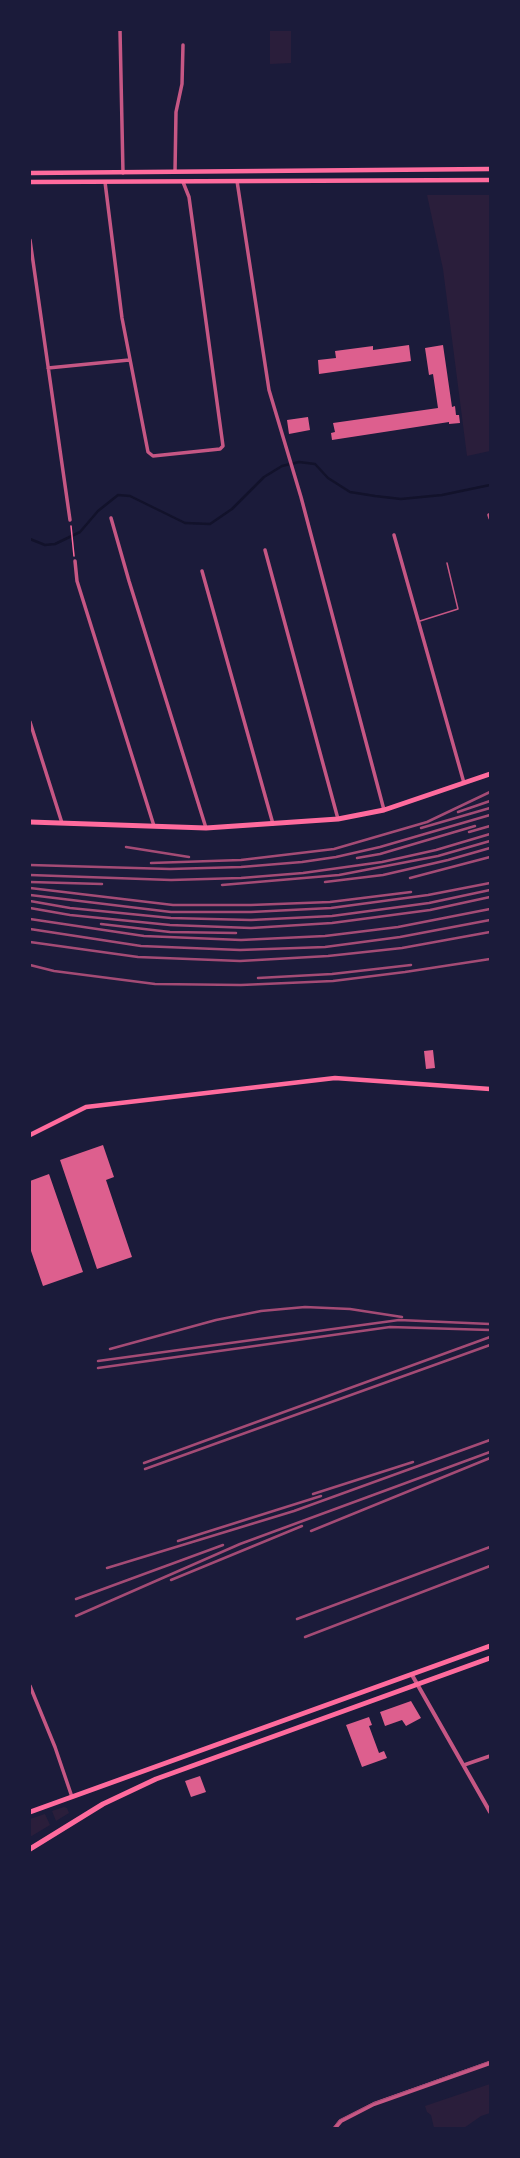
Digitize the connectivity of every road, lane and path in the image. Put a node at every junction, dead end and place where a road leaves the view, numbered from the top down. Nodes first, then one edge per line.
1 (120, 30) edge
2 (183, 45) dead end
3 (490, 169) edge
4 (174, 172) junction
5 (30, 173) edge
6 (123, 173) junction
7 (490, 180) edge
8 (237, 181) junction
9 (30, 182) edge
10 (105, 182) junction
11 (183, 182) junction
12 (30, 240) edge
13 (130, 360) junction
14 (48, 368) junction
15 (111, 518) dead end
16 (70, 520) joint
17 (394, 535) dead end
18 (265, 550) dead end
19 (75, 561) joint
20 (447, 563) dead end
21 (202, 571) dead end
22 (418, 621) junction
23 (30, 722) edge
24 (490, 774) edge
25 (464, 784) junction
26 (384, 810) junction
27 (338, 819) junction
28 (30, 822) edge
29 (62, 823) junction
30 (274, 824) junction
31 (154, 826) junction
32 (206, 828) junction
33 (490, 1089) edge
34 (30, 1135) edge
35 (490, 1646) edge
36 (490, 1658) edge
37 (412, 1675) junction
38 (418, 1684) junction
39 (30, 1686) edge
40 (490, 1756) edge
41 (464, 1765) junction
42 (72, 1797) junction
43 (30, 1812) edge
44 (490, 1812) edge
45 (30, 1849) edge
46 (490, 2063) edge
47 (335, 2128) edge

1 - 6 street
2 - 4 street
3 - 4 main road
4 - 6 main road
5 - 6 main road
7 - 8 main road
8 - 11 main road
8 - 26 street
9 - 10 main road
10 - 11 main road
10 - 13 street
11 - 13 street
12 - 14 street
13 - 14 street
14 - 16 street
15 - 32 street
16 - 19 path
17 - 22 street
18 - 27 street
19 - 31 street
20 - 22 lane
21 - 30 street
22 - 25 street
23 - 29 street
24 - 25 main road
25 - 26 main road
26 - 27 main road
27 - 30 main road
28 - 29 main road
29 - 31 main road
30 - 32 main road
31 - 32 main road
33 - 34 main road
35 - 37 main road
36 - 38 main road
37 - 38 street
37 - 42 main road
38 - 41 street
38 - 45 main road
39 - 42 street
40 - 41 street
41 - 44 street
42 - 43 main road
46 - 47 street

